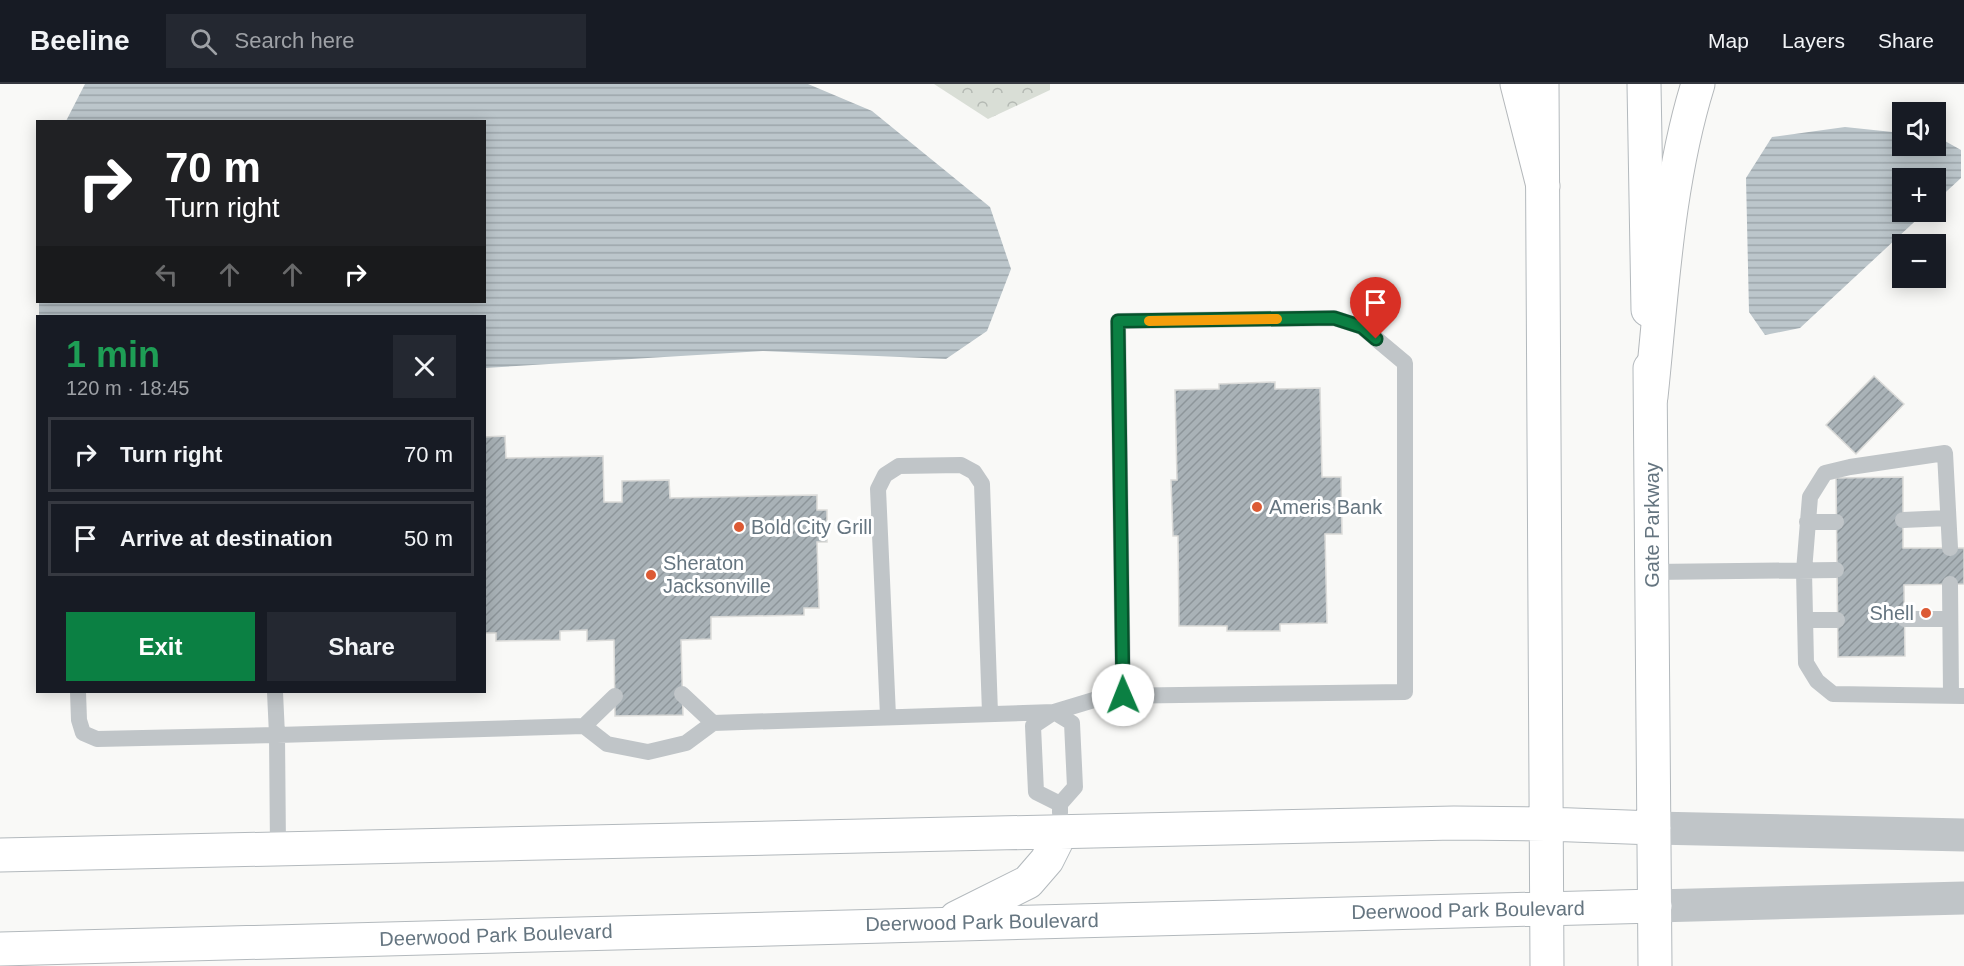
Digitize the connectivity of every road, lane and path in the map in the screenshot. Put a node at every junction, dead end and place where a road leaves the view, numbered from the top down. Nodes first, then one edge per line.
1 (1517, 84) edge
2 (1542, 84) edge
3 (1644, 84) edge
4 (1698, 84) edge
5 (1543, 186) junction
6 (1651, 397) junction
7 (1948, 518) junction
8 (1903, 520) dead end
9 (1807, 522) junction
10 (1836, 522) dead end
11 (1950, 548) dead end
12 (1836, 570) dead end
13 (1652, 572) junction
14 (1804, 572) junction
15 (1950, 584) dead end
16 (1905, 619) dead end
17 (1950, 619) junction
18 (1805, 620) junction
19 (1837, 620) dead end
20 (78, 693) edge
21 (275, 693) edge
22 (682, 694) dead end
23 (1123, 695) junction
24 (1958, 695) edge
25 (615, 696) dead end
26 (1054, 712) junction
27 (990, 713) junction
28 (888, 716) junction
29 (713, 723) junction
30 (584, 726) junction
31 (277, 735) junction
32 (1060, 818) junction
33 (1546, 824) junction
34 (1654, 828) junction
35 (1964, 835) edge
36 (278, 848) junction
37 (0, 855) edge
38 (1964, 898) edge
39 (1655, 906) junction
40 (1546, 908) junction
41 (946, 923) junction
42 (0, 948) edge
43 (1547, 966) edge
44 (1655, 966) edge

1 - 5 main road
2 - 5 main road
3 - 6 main road, Gate Parkway
4 - 6 main road
5 - 33 main road
6 - 13 main road, Gate Parkway
7 - 8 lane
7 - 9 lane
7 - 11 lane
9 - 10 lane
9 - 14 lane
12 - 14 lane
13 - 14 lane
13 - 34 main road, Gate Parkway
14 - 18 lane
15 - 17 lane
16 - 17 lane
17 - 24 lane
18 - 19 lane
18 - 24 lane
20 - 31 lane
21 - 31 lane
22 - 29 lane
23 - 23 lane
23 - 26 lane
25 - 30 lane
26 - 27 lane
26 - 32 lane
26 - 32 lane
27 - 28 lane
27 - 28 lane
28 - 29 lane
29 - 30 lane
30 - 31 lane
31 - 36 lane
32 - 33 main road
32 - 36 main road
32 - 41 main road
33 - 34 main road
33 - 40 main road
34 - 35 street
34 - 39 main road, Gate Parkway
36 - 37 main road
38 - 39 street, Deerwood Park Boulevard
39 - 40 main road, Deerwood Park Boulevard
39 - 44 main road, Gate Parkway
40 - 41 main road, Deerwood Park Boulevard
40 - 43 main road
41 - 42 main road, Deerwood Park Boulevard

